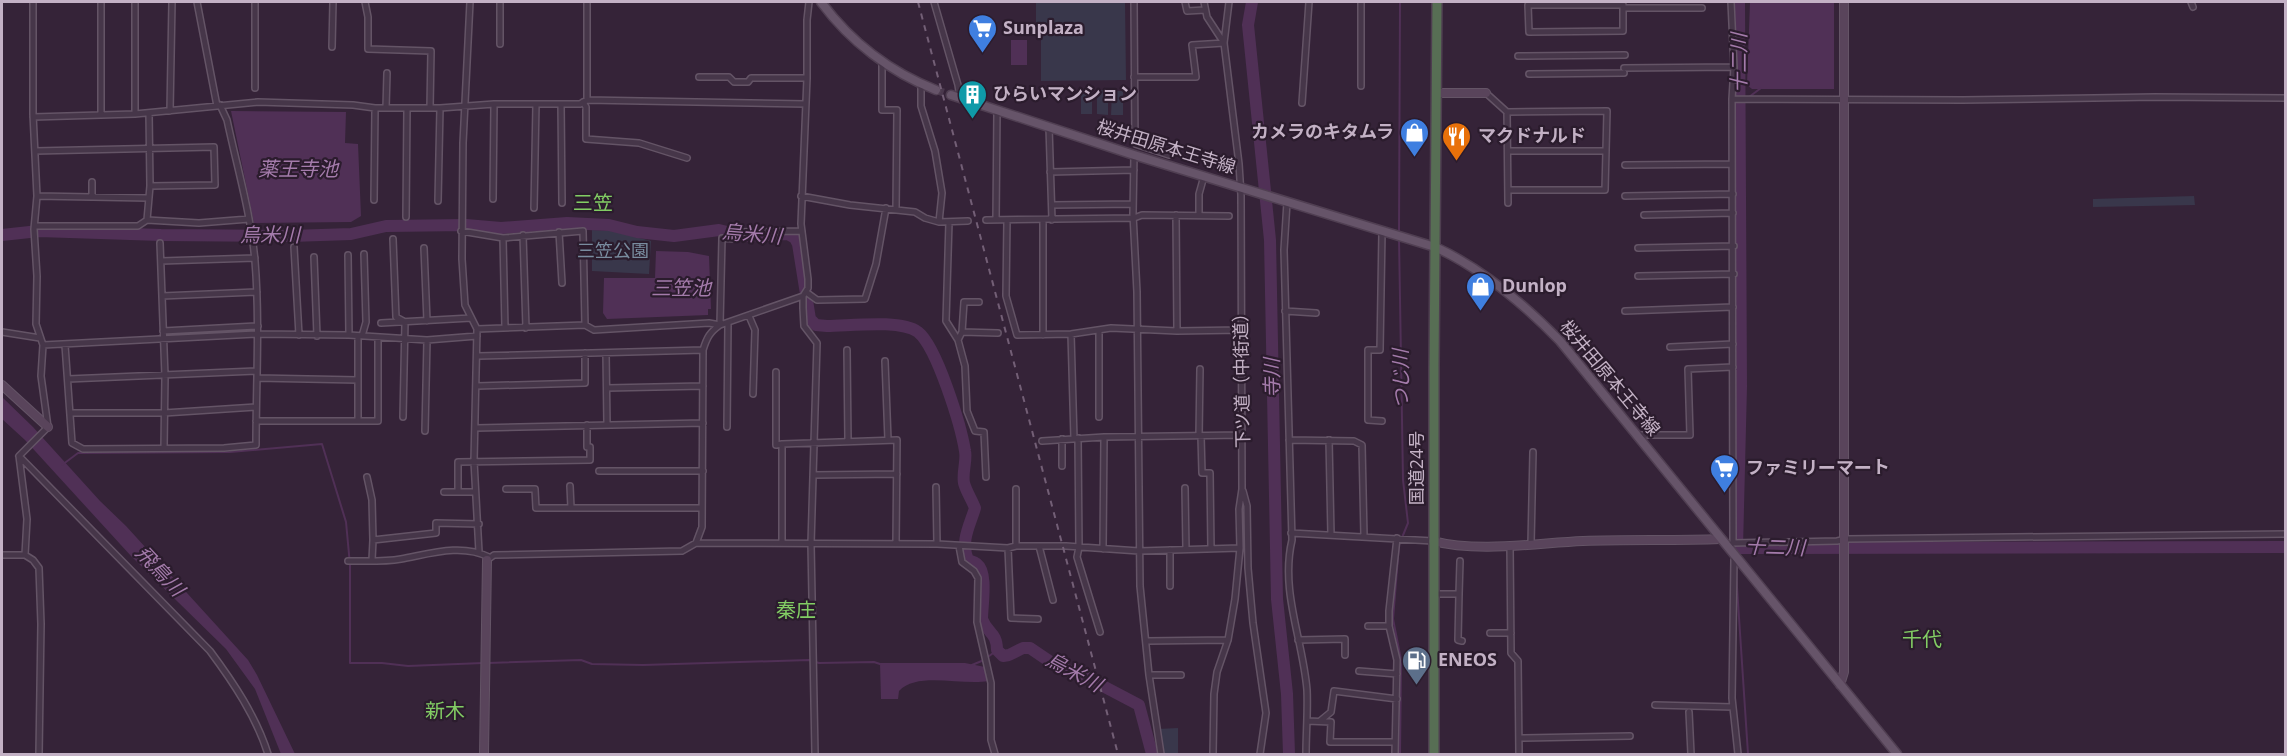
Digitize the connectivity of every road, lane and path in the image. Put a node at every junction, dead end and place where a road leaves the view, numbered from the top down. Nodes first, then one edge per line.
1 (33, 2) edge
2 (101, 2) edge
3 (135, 2) edge
4 (172, 2) edge
5 (197, 2) edge
6 (255, 2) edge
7 (333, 2) edge
8 (365, 2) edge
9 (470, 2) edge
10 (500, 2) edge
11 (587, 2) edge
12 (809, 2) edge
13 (821, 2) edge
14 (934, 2) edge
15 (1134, 2) edge
16 (1185, 2) edge
17 (1204, 2) edge
18 (1229, 2) edge
19 (1309, 2) edge
20 (1361, 2) edge
21 (1437, 2) edge
22 (1731, 2) edge
23 (1844, 2) edge
24 (1624, 5) edge
25 (1702, 8) dead end
26 (1205, 10) junction
27 (1224, 43) junction
28 (500, 44) dead end
29 (332, 47) dead end
30 (1625, 55) dead end
31 (1518, 56) dead end
32 (882, 61) junction
33 (1734, 67) junction
34 (387, 73) dead end
35 (1529, 74) dead end
36 (699, 77) dead end
37 (1134, 77) junction
38 (807, 78) junction
39 (921, 84) junction
40 (1361, 87) dead end
41 (255, 88) dead end
42 (936, 90) tunnel mouth
43 (1436, 93) junction
44 (1486, 93) joint
45 (956, 97) joint
46 (2286, 98) edge
47 (1732, 99) junction
48 (1844, 100) junction
49 (585, 101) junction
50 (1302, 102) dead end
51 (494, 104) junction
52 (536, 104) junction
53 (561, 104) junction
54 (807, 104) junction
55 (218, 106) junction
56 (465, 106) junction
57 (375, 108) junction
58 (386, 108) junction
59 (408, 108) junction
60 (430, 108) junction
61 (440, 108) junction
62 (997, 110) junction
63 (170, 111) junction
64 (1507, 112) junction
65 (149, 113) junction
66 (101, 114) junction
67 (135, 114) junction
68 (33, 117) junction
69 (1049, 127) junction
70 (150, 148) junction
71 (35, 151) junction
72 (1508, 151) junction
73 (1606, 151) junction
74 (1134, 155) junction
75 (1169, 155) dead end
76 (687, 158) dead end
77 (1732, 164) junction
78 (1625, 165) dead end
79 (1134, 170) junction
80 (1050, 172) junction
81 (1204, 176) junction
82 (92, 182) dead end
83 (150, 186) junction
84 (1243, 188) junction
85 (1508, 190) junction
86 (1733, 194) junction
87 (37, 196) junction
88 (801, 196) junction
89 (1625, 196) dead end
90 (92, 197) junction
91 (148, 198) junction
92 (493, 199) dead end
93 (374, 200) dead end
94 (438, 201) dead end
95 (1284, 201) junction
96 (562, 202) dead end
97 (1508, 203) dead end
98 (1133, 204) junction
99 (1052, 205) junction
100 (534, 208) dead end
101 (886, 208) junction
102 (896, 209) junction
103 (1733, 213) junction
104 (1176, 215) junction
105 (1199, 215) junction
106 (1644, 215) dead end
107 (1229, 216) dead end
108 (406, 217) dead end
109 (1134, 218) junction
110 (249, 219) junction
111 (147, 220) junction
112 (986, 220) dead end
113 (996, 220) junction
114 (1007, 220) junction
115 (1042, 220) junction
116 (1052, 220) junction
117 (968, 221) dead end
118 (939, 222) junction
119 (949, 222) junction
120 (461, 227) junction
121 (35, 229) junction
122 (802, 231) junction
123 (558, 232) junction
124 (1382, 232) junction
125 (524, 235) junction
126 (503, 238) junction
127 (393, 239) dead end
128 (159, 243) dead end
129 (1734, 246) junction
130 (294, 248) dead end
131 (424, 248) dead end
132 (1436, 248) junction
133 (1638, 248) dead end
134 (364, 254) dead end
135 (348, 255) dead end
136 (314, 257) dead end
137 (255, 258) junction
138 (160, 261) junction
139 (1734, 274) junction
140 (1638, 276) dead end
141 (562, 283) dead end
142 (257, 292) junction
143 (805, 294) junction
144 (162, 296) junction
145 (979, 302) dead end
146 (1733, 307) junction
147 (1285, 311) junction
148 (1625, 311) dead end
149 (1316, 313) dead end
150 (750, 316) junction
151 (471, 318) junction
152 (427, 321) junction
153 (381, 322) dead end
154 (405, 322) junction
155 (728, 323) junction
156 (720, 325) junction
157 (258, 326) junction
158 (585, 326) junction
159 (505, 328) junction
160 (526, 328) junction
161 (477, 329) junction
162 (1137, 329) junction
163 (1099, 330) junction
164 (1241, 330) junction
165 (163, 331) junction
166 (1177, 331) junction
167 (2, 332) edge
168 (962, 332) junction
169 (998, 333) dead end
170 (258, 334) junction
171 (1071, 334) junction
172 (299, 335) junction
173 (349, 335) junction
174 (1043, 335) junction
175 (317, 336) junction
176 (360, 336) junction
177 (477, 336) junction
178 (40, 338) junction
179 (378, 338) junction
180 (164, 339) junction
181 (405, 339) junction
182 (427, 340) junction
183 (958, 340) junction
184 (1733, 344) junction
185 (43, 345) junction
186 (65, 345) junction
187 (1670, 347) dead end
188 (703, 350) junction
189 (847, 350) dead end
190 (606, 353) junction
191 (585, 354) junction
192 (478, 356) junction
193 (885, 361) dead end
194 (1733, 367) junction
195 (1200, 369) dead end
196 (776, 372) dead end
197 (257, 375) junction
198 (165, 376) junction
199 (68, 379) junction
200 (358, 380) junction
201 (2, 385) edge
202 (477, 386) junction
203 (703, 386) junction
204 (607, 388) junction
205 (753, 394) dead end
206 (256, 407) junction
207 (70, 413) junction
208 (164, 413) junction
209 (403, 417) dead end
210 (1100, 417) dead end
211 (256, 421) junction
212 (358, 421) junction
213 (1382, 421) dead end
214 (703, 423) junction
215 (587, 425) junction
216 (608, 425) junction
217 (727, 427) dead end
218 (47, 428) junction
219 (476, 428) junction
220 (425, 431) dead end
221 (1242, 435) junction
222 (1637, 435) junction
223 (1200, 436) junction
224 (1104, 437) junction
225 (1076, 438) junction
226 (1137, 438) junction
227 (1062, 439) junction
228 (888, 440) junction
229 (1289, 440) junction
230 (1329, 440) junction
231 (848, 441) junction
232 (1042, 441) dead end
233 (814, 442) junction
234 (782, 444) junction
235 (164, 448) junction
236 (1533, 452) dead end
237 (20, 454) junction
238 (474, 461) junction
239 (1062, 466) dead end
240 (599, 471) dead end
241 (703, 471) junction
242 (897, 474) junction
243 (813, 475) junction
244 (366, 477) dead end
245 (986, 477) dead end
246 (570, 486) dead end
247 (936, 487) dead end
248 (506, 489) dead end
249 (1016, 489) dead end
250 (1185, 489) dead end
251 (1242, 489) junction
252 (444, 492) dead end
253 (458, 492) junction
254 (475, 492) junction
255 (571, 508) junction
256 (702, 508) junction
257 (479, 524) junction
258 (1291, 533) junction
259 (2286, 534) edge
260 (1331, 535) junction
261 (1364, 536) junction
262 (1401, 538) junction
263 (373, 540) junction
264 (1433, 541) junction
265 (1727, 542) junction
266 (696, 543) junction
267 (782, 543) junction
268 (812, 544) junction
269 (896, 544) junction
270 (937, 544) junction
271 (1531, 544) junction
272 (1845, 544) junction
273 (963, 546) junction
274 (1016, 546) junction
275 (1039, 546) junction
276 (1510, 546) junction
277 (1079, 547) junction
278 (1008, 548) junction
279 (1240, 548) junction
280 (1103, 549) junction
281 (1186, 549) junction
282 (1211, 549) junction
283 (1170, 550) junction
284 (1139, 551) junction
285 (479, 552) junction
286 (2, 555) edge
287 (25, 555) junction
288 (1736, 557) junction
289 (488, 558) junction
290 (372, 560) junction
291 (348, 561) dead end
292 (1460, 561) dead end
293 (1170, 586) dead end
294 (1433, 594) junction
295 (1459, 594) junction
296 (1053, 600) dead end
297 (1038, 619) dead end
298 (1368, 626) dead end
299 (1389, 626) junction
300 (1100, 632) dead end
301 (1490, 633) dead end
302 (1511, 633) junction
303 (1228, 640) junction
304 (1298, 640) junction
305 (1147, 641) junction
306 (1462, 641) dead end
307 (1345, 655) dead end
308 (1359, 671) dead end
309 (1397, 674) junction
310 (1149, 675) junction
311 (1181, 675) dead end
312 (1840, 685) junction
313 (1397, 699) junction
314 (1655, 705) dead end
315 (1733, 707) junction
316 (1689, 712) dead end
317 (1306, 721) junction
318 (1320, 721) junction
319 (1630, 736) dead end
320 (1520, 738) junction
321 (1395, 742) junction
322 (39, 754) edge
323 (268, 754) edge
324 (484, 754) edge
325 (815, 754) edge
326 (995, 754) edge
327 (1161, 754) edge
328 (1213, 754) edge
329 (1260, 754) edge
330 (1306, 754) edge
331 (1395, 754) edge
332 (1434, 754) edge
333 (1519, 754) edge
334 (1691, 754) edge
335 (1738, 754) edge
336 (1897, 754) edge

1 - 68 street
2 - 66 street
3 - 67 street
4 - 63 street
5 - 55 street
6 - 41 street
7 - 29 street
8 - 60 street
9 - 56 street
10 - 28 street
11 - 49 street
12 - 38 street
13 - 32 main road
14 - 45 street
15 - 37 street
16 - 26 street
17 - 26 street, 下ツ道（中街道）
18 - 27 street
19 - 50 street
20 - 40 street
21 - 43 highway, 国道24号
22 - 33 street
23 - 48 street
24 - 24 street
24 - 25 street
26 - 27 street, 下ツ道（中街道）
27 - 37 street
27 - 84 street, 下ツ道（中街道）
30 - 31 street
32 - 39 main road
32 - 102 street
33 - 35 street
33 - 47 street
34 - 58 street
36 - 38 street
37 - 75 street
38 - 54 street
39 - 42 main road
39 - 118 street
43 - 44 street
43 - 132 highway, 国道24号
44 - 64 street
45 - 62 main road, 桜井田原本王寺線
46 - 48 street
47 - 48 street
47 - 77 street
48 - 272 street
49 - 53 street
49 - 54 street
49 - 76 street
51 - 52 street
51 - 56 street
51 - 92 street
52 - 53 street
52 - 100 street
53 - 96 street
54 - 88 street
55 - 57 street
55 - 63 street
55 - 110 street
56 - 61 street
56 - 120 street
57 - 58 street
57 - 93 street
58 - 59 street
59 - 60 street
59 - 108 street
60 - 61 street
61 - 94 street
62 - 69 main road, 桜井田原本王寺線
62 - 113 street
63 - 65 street
64 - 72 street
64 - 73 street
65 - 67 street
65 - 70 street
66 - 67 street
66 - 68 street
68 - 71 street
69 - 74 main road, 桜井田原本王寺線
69 - 80 street
70 - 71 street
70 - 83 street
70 - 83 street
71 - 87 street
72 - 73 street
72 - 85 street
73 - 85 street
74 - 79 street
74 - 81 main road, 桜井田原本王寺線
77 - 78 street
77 - 86 street
79 - 80 street
79 - 98 street
80 - 99 street
81 - 84 main road, 桜井田原本王寺線
81 - 105 street
82 - 90 street
83 - 91 street
84 - 95 main road, 桜井田原本王寺線
84 - 164 street, 下ツ道（中街道）
85 - 97 street
86 - 89 street
86 - 103 street
87 - 90 street
87 - 121 street
88 - 101 street
88 - 122 street
90 - 91 street
91 - 111 street
95 - 124 main road, 桜井田原本王寺線
95 - 147 street
98 - 99 street
98 - 109 street
99 - 116 street
101 - 102 street
101 - 143 street
102 - 118 street
103 - 106 street
103 - 129 street
104 - 105 street
104 - 109 street
104 - 166 street
105 - 107 street
109 - 116 street
109 - 162 street
110 - 111 street
110 - 137 street
111 - 121 street
112 - 113 street
113 - 114 street
114 - 115 street
114 - 174 street
115 - 116 street
115 - 174 street
117 - 119 street
118 - 119 street
119 - 183 street
120 - 126 street
120 - 151 street
121 - 178 street
122 - 143 street
122 - 156 street
123 - 125 street
123 - 141 street
123 - 158 street
124 - 132 main road, 桜井田原本王寺線
124 - 213 street
125 - 126 street
125 - 160 street
126 - 159 street
127 - 154 street
128 - 138 street
129 - 133 street
129 - 139 street
130 - 172 street
131 - 152 street
132 - 222 main road, 桜井田原本王寺線
132 - 264 highway, 国道24号
134 - 176 street
135 - 173 street
136 - 175 street
137 - 138 street
137 - 142 street
138 - 144 street
139 - 140 street
139 - 146 street
142 - 144 street
142 - 157 street
143 - 150 street
143 - 233 street
144 - 165 street
145 - 168 street
146 - 148 street
146 - 184 street
147 - 149 street
147 - 229 street
150 - 155 street
150 - 205 street
151 - 152 street
151 - 161 street
152 - 154 street
153 - 154 street
154 - 181 street
155 - 156 street
155 - 217 street
156 - 158 street
156 - 188 street
157 - 165 street
157 - 170 street
158 - 160 street
159 - 160 street
159 - 161 street
161 - 177 street
162 - 163 street
162 - 166 street
162 - 226 street
163 - 171 street
163 - 210 street
164 - 166 street
164 - 221 street, 下ツ道（中街道）
165 - 180 street
167 - 178 street
168 - 169 street
168 - 183 street
170 - 172 street
170 - 180 street
170 - 197 street
171 - 174 street
171 - 225 street
172 - 175 street
173 - 175 street
173 - 176 street
176 - 179 street
176 - 200 street
177 - 182 street
177 - 192 street
178 - 185 street
179 - 181 street
179 - 212 street
180 - 186 street
180 - 198 street
181 - 182 street
181 - 209 street
182 - 220 street
183 - 245 street
184 - 187 street
184 - 194 street
185 - 186 street
185 - 218 street
186 - 199 street
188 - 190 street
188 - 203 street
189 - 231 street
190 - 191 street
190 - 204 street
191 - 192 street
191 - 202 street
192 - 202 street
193 - 228 street
194 - 222 street
194 - 265 street
195 - 223 street
196 - 234 street
197 - 198 street
197 - 200 street
197 - 206 street
198 - 199 street
198 - 208 street
199 - 207 street
200 - 212 street
201 - 218 street
202 - 219 street
203 - 204 street
203 - 214 street
204 - 216 street
206 - 208 street
206 - 211 street
207 - 208 street
207 - 235 street
208 - 235 street
211 - 212 street
211 - 235 street
214 - 216 street
214 - 241 street
215 - 216 street
215 - 219 street
215 - 238 street
218 - 237 street
219 - 238 street
221 - 223 street
221 - 251 street, 下ツ道（中街道）
222 - 265 main road, 桜井田原本王寺線
223 - 226 street
223 - 282 street
224 - 225 street
224 - 226 street
224 - 280 street
225 - 227 street
225 - 277 street
226 - 284 street
227 - 232 street
227 - 239 street
228 - 231 street
228 - 242 street
229 - 230 street
229 - 258 street
230 - 260 street
230 - 261 street
231 - 233 street
233 - 234 street
233 - 243 street
234 - 267 street
236 - 271 street
237 - 287 street
237 - 323 street
238 - 253 street
238 - 254 street
240 - 241 street
241 - 256 street
242 - 243 street
242 - 269 street
243 - 268 street
244 - 263 street
246 - 255 street
247 - 270 street
248 - 255 street
249 - 274 street
250 - 281 street
251 - 279 street, 下ツ道（中街道）
251 - 329 street
252 - 253 street
253 - 254 street
254 - 257 street
255 - 256 street
256 - 266 street
257 - 263 street
257 - 285 street
258 - 260 street
258 - 304 street
259 - 272 street
260 - 261 street
261 - 262 street
262 - 264 street
262 - 299 street
263 - 290 street
264 - 276 street
264 - 294 highway, 国道24号
265 - 271 street
265 - 272 street
265 - 288 main road, 桜井田原本王寺線
266 - 267 street
266 - 289 street
267 - 268 street
268 - 269 street
268 - 325 street
269 - 270 street
270 - 273 street
271 - 276 street
272 - 312 street
273 - 278 street
273 - 326 street
274 - 275 street
274 - 278 street
275 - 277 street
275 - 296 street
276 - 302 street
277 - 280 street
277 - 300 street
278 - 297 street
279 - 282 street
279 - 303 street, 下ツ道（中街道）
280 - 284 street
281 - 282 street
281 - 283 street
283 - 284 street
283 - 293 street
284 - 305 street
285 - 289 street
285 - 290 street
286 - 287 street
287 - 322 street
288 - 312 main road, 桜井田原本王寺線
288 - 315 street
289 - 324 street
290 - 291 street
292 - 295 street
294 - 295 street
294 - 332 highway, 国道24号
295 - 306 street
298 - 299 street
299 - 309 street
301 - 302 street
302 - 320 street
303 - 305 street
303 - 328 street, 下ツ道（中街道）
304 - 307 street
304 - 317 street
305 - 310 street
308 - 309 street
309 - 313 street
310 - 311 street
310 - 327 street
312 - 336 main road, 桜井田原本王寺線
313 - 318 street
313 - 321 street
314 - 315 street
315 - 335 street
316 - 334 street
317 - 318 street
317 - 330 street
318 - 321 street
319 - 320 street
320 - 333 street
321 - 331 street

